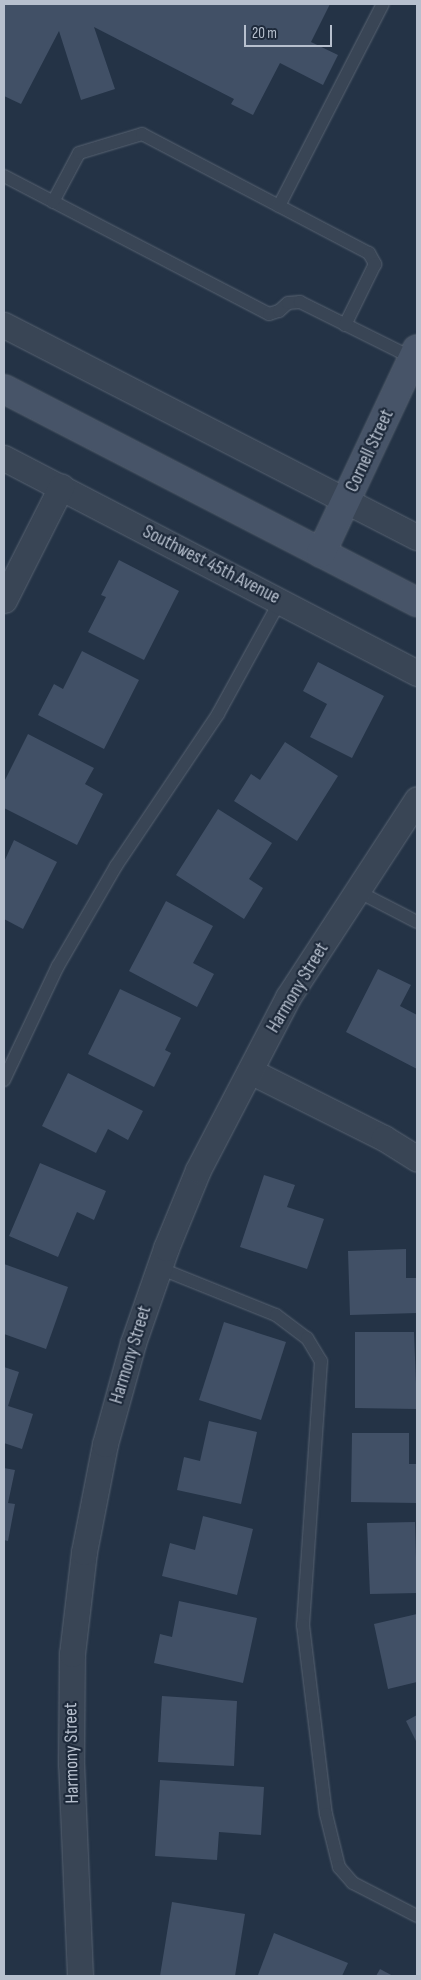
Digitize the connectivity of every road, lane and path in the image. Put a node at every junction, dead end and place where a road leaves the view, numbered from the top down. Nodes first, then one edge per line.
1 (383, 4) edge
2 (4, 176) edge
3 (53, 202) junction
4 (279, 206) junction
5 (4, 325) edge
6 (345, 325) junction
7 (415, 354) edge
8 (4, 390) edge
9 (4, 458) edge
10 (61, 487) junction
11 (346, 502) junction
12 (417, 537) edge
13 (321, 553) junction
14 (4, 600) edge
15 (280, 600) junction
16 (417, 602) edge
17 (417, 673) edge
18 (417, 799) edge
19 (359, 892) junction
20 (417, 922) edge
21 (250, 1070) junction
22 (4, 1080) edge
23 (417, 1159) edge
24 (159, 1268) junction
25 (417, 1916) edge
26 (80, 1976) edge

1 - 4 lane
2 - 3 lane
3 - 4 lane
3 - 6 lane
4 - 6 lane
5 - 11 street
6 - 7 lane
7 - 11 main road, Cornell Street
8 - 13 main road
9 - 10 street, Southwest 45th Avenue
10 - 14 street
10 - 15 street, Southwest 45th Avenue
11 - 12 street
11 - 13 main road, Cornell Street
13 - 16 main road
15 - 17 street, Southwest 45th Avenue
15 - 22 lane
18 - 19 street, Harmony Street
19 - 20 lane
19 - 21 street, Harmony Street
21 - 23 street
21 - 24 street, Harmony Street
24 - 25 lane
24 - 26 street, Harmony Street

